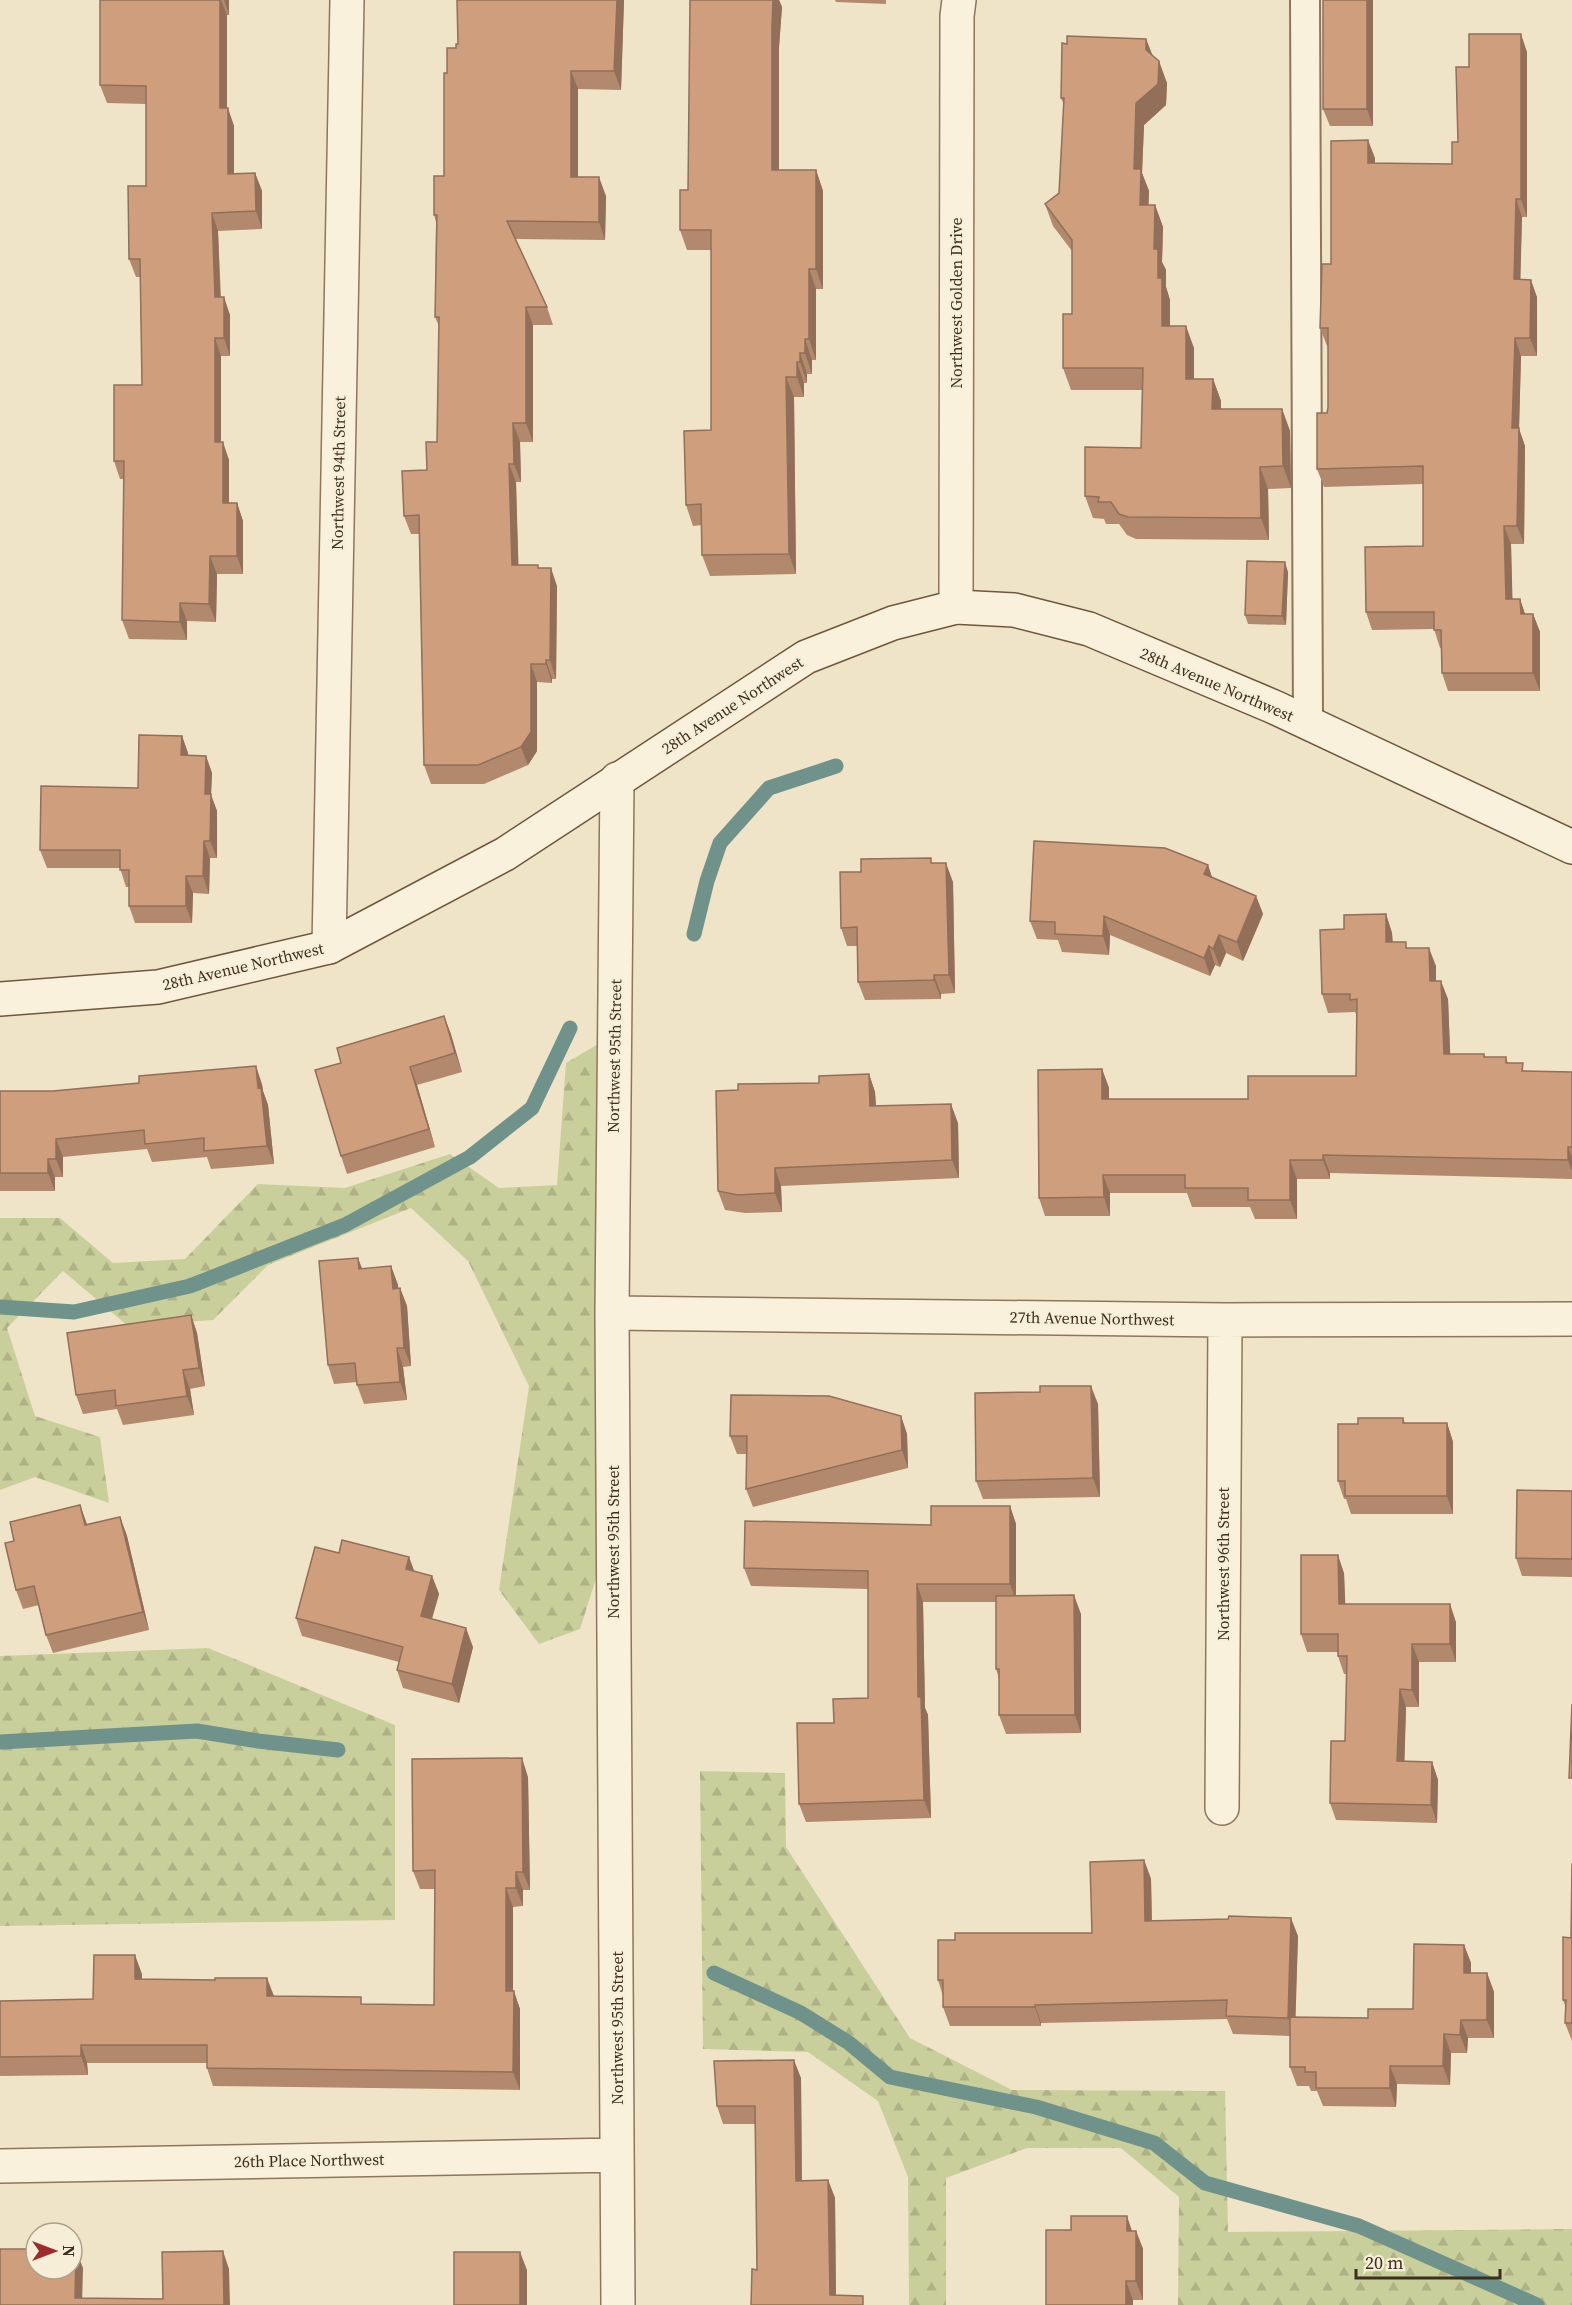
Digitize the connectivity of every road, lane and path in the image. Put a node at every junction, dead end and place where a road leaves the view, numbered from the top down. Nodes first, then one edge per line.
1 (347, 0) edge
2 (959, 0) edge
3 (1305, 0) edge
4 (956, 607) junction
5 (1308, 723) junction
6 (617, 779) junction
7 (1572, 847) edge
8 (329, 947) junction
9 (0, 999) edge
10 (612, 1313) junction
11 (1572, 1319) edge
12 (1225, 1320) junction
13 (1222, 1808) dead end
14 (617, 2155) junction
15 (0, 2166) edge
16 (618, 2305) edge

1 - 8 street, Northwest 94th Street
2 - 4 street, Northwest Golden Drive
3 - 5 lane
4 - 5 street, 28th Avenue Northwest
4 - 6 street, 28th Avenue Northwest
5 - 7 street, 28th Avenue Northwest
6 - 8 street, 28th Avenue Northwest
6 - 10 street, Northwest 95th Street
8 - 9 street, 28th Avenue Northwest
10 - 12 street, 27th Avenue Northwest
10 - 14 street, Northwest 95th Street
11 - 12 street, 27th Avenue Northwest
12 - 13 street, Northwest 96th Street
14 - 15 street, 26th Place Northwest
14 - 16 street, Northwest 95th Street

